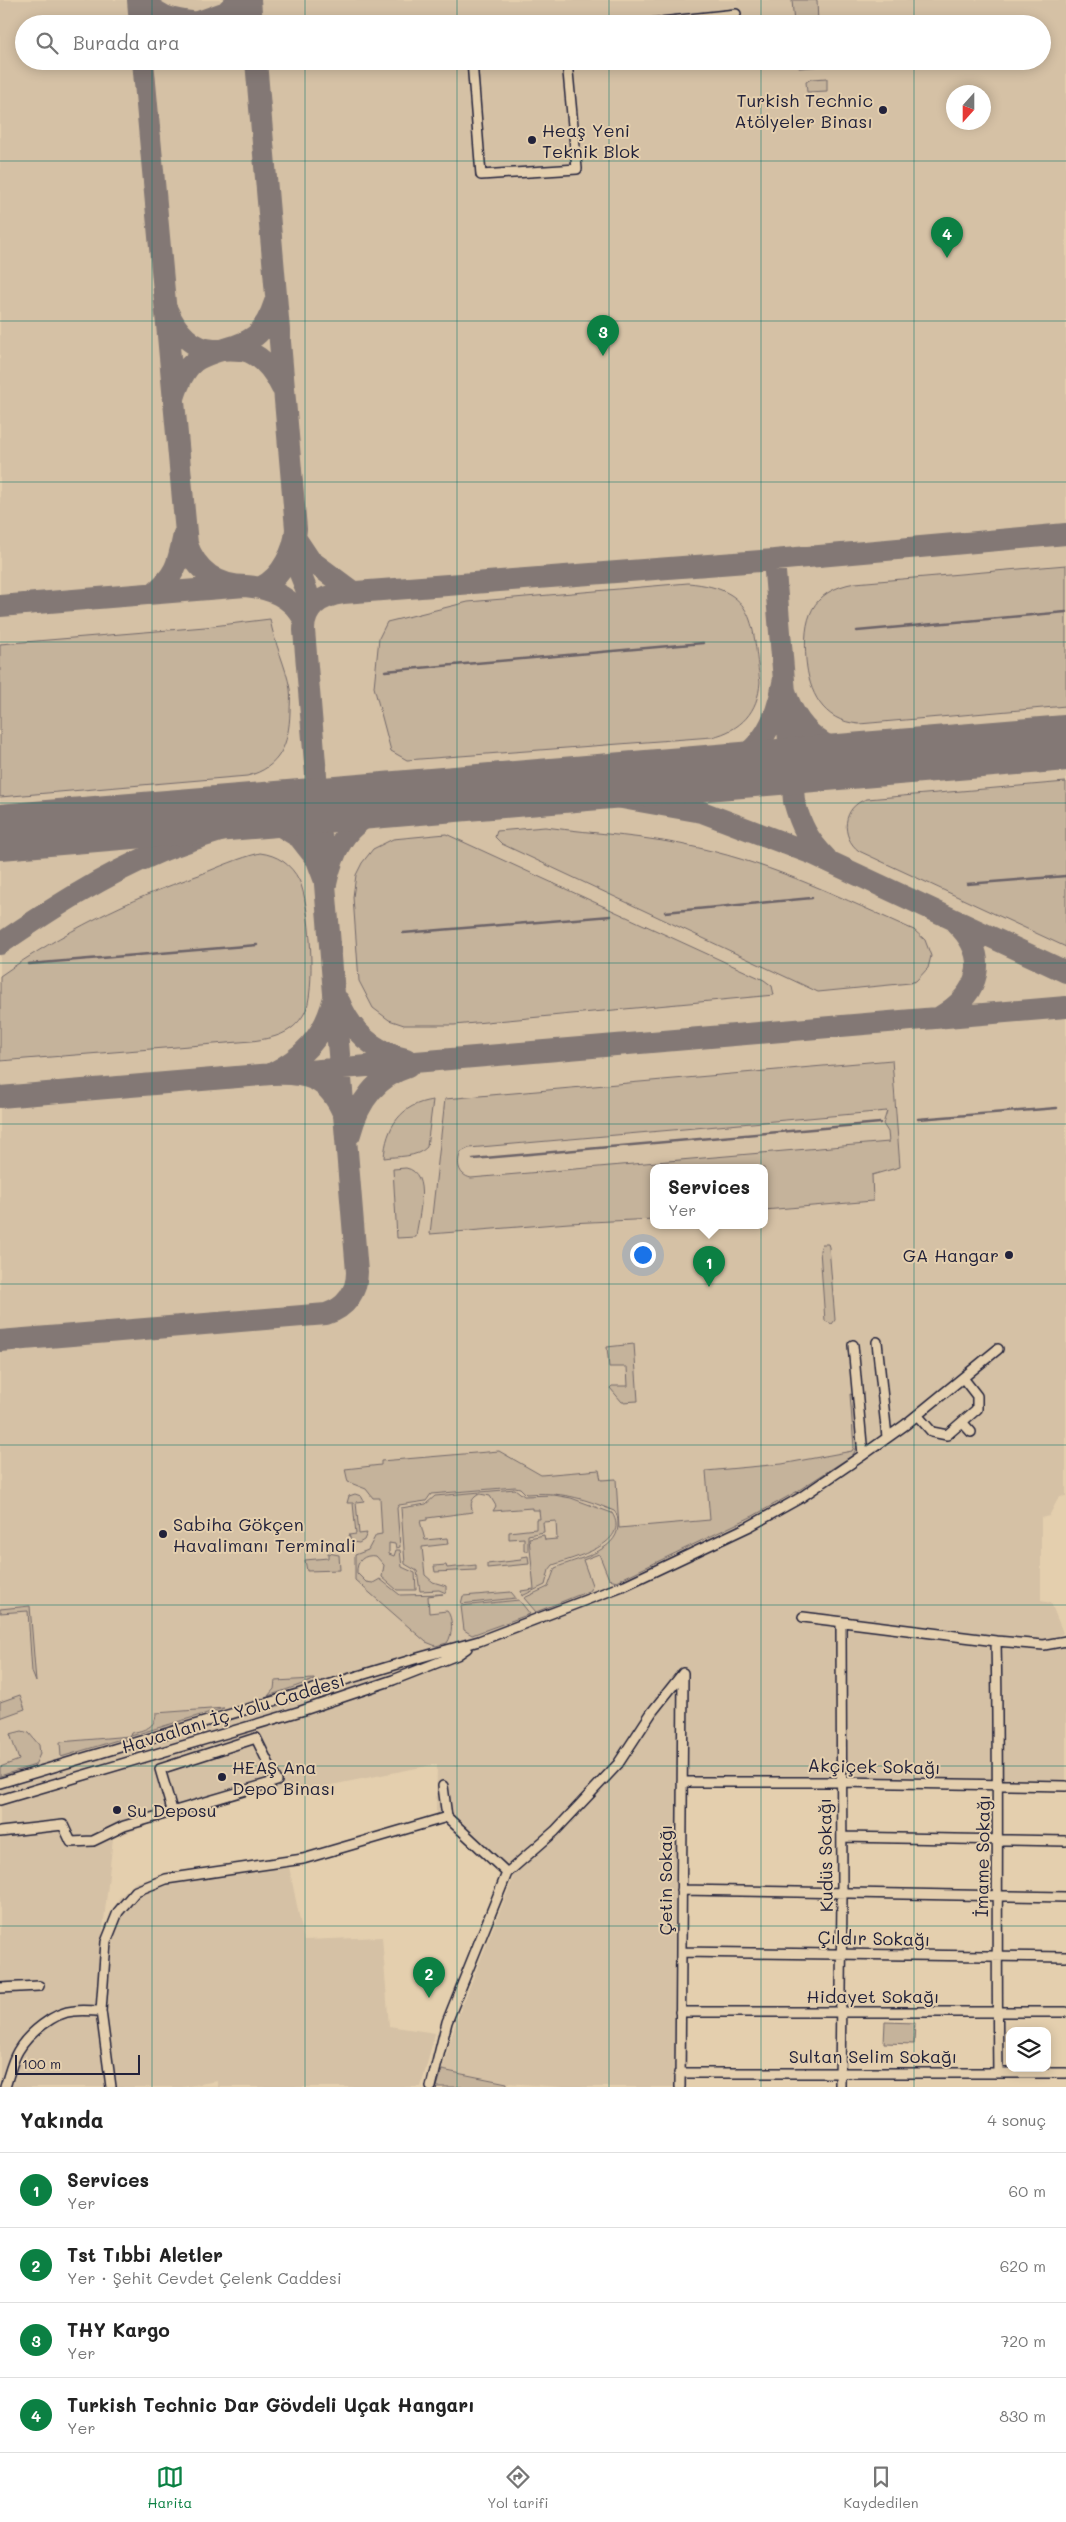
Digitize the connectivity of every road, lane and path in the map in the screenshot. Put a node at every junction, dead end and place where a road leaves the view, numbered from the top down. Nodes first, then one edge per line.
1 (736, 14) dead end
2 (727, 15) edge
3 (473, 70) edge
4 (568, 70) edge
5 (877, 1342) dead end
6 (853, 1345) dead end
7 (998, 1349) dead end
8 (963, 1378) junction
9 (917, 1415) junction
10 (962, 1422) junction
11 (971, 1432) dead end
12 (887, 1437) junction
13 (863, 1455) junction
14 (803, 1617) dead end
15 (841, 1622) junction
16 (996, 1641) junction
17 (1066, 1641) edge
18 (471, 1644) junction
19 (682, 1782) junction
20 (840, 1782) junction
21 (0, 1784) edge
22 (999, 1785) junction
23 (443, 1786) dead end
24 (1066, 1786) edge
25 (0, 1800) edge
26 (172, 1810) junction
27 (447, 1817) junction
28 (0, 1832) edge
29 (842, 1837) junction
30 (998, 1840) junction
31 (1066, 1841) edge
32 (507, 1873) junction
33 (681, 1890) junction
34 (842, 1894) junction
35 (999, 1896) junction
36 (1066, 1898) edge
37 (681, 1952) junction
38 (841, 1953) junction
39 (996, 1956) junction
40 (1066, 1957) edge
41 (39, 1986) dead end
42 (0, 1988) edge
43 (101, 2011) junction
44 (680, 2012) junction
45 (841, 2012) junction
46 (997, 2012) junction
47 (1066, 2012) edge
48 (998, 2072) junction
49 (679, 2073) junction
50 (840, 2073) junction
51 (1066, 2073) edge
52 (5, 2087) edge
53 (111, 2087) edge
54 (431, 2087) edge
55 (680, 2087) edge
56 (840, 2087) edge

1 - 2 street
3 - 4 street
5 - 12 street
6 - 13 street
7 - 8 street, Havaalanı İç Yolu Caddesi
8 - 9 street, Havaalanı İç Yolu Caddesi
8 - 10 street
9 - 10 street
9 - 12 street, Havaalanı İç Yolu Caddesi
10 - 11 street
12 - 13 street, Havaalanı İç Yolu Caddesi
13 - 18 street, Havaalanı İç Yolu Caddesi
14 - 15 street
15 - 16 street
15 - 20 street, Kudüs Sokağı
16 - 17 street
16 - 22 street, İmame Sokağı
18 - 21 street, Havaalanı İç Yolu Caddesi
18 - 25 street, Havaalanı İç Yolu Caddesi
19 - 20 street, Akçiçek Sokağı
19 - 32 street, Çetin Sokağı
19 - 33 street, Çetin Sokağı
20 - 22 street, Akçiçek Sokağı
20 - 29 street, Kudüs Sokağı
22 - 24 street, Akçiçek Sokağı
22 - 30 street, İmame Sokağı
23 - 27 street
26 - 26 street
26 - 28 street
27 - 32 street
27 - 43 street
29 - 30 street
29 - 34 street, Kudüs Sokağı
30 - 31 street
30 - 35 street, İmame Sokağı
32 - 54 street
33 - 34 street
33 - 37 street, Çetin Sokağı
34 - 35 street
34 - 38 street, Kudüs Sokağı
35 - 36 street
35 - 39 street, İmame Sokağı
37 - 38 street, Çıldır Sokağı
37 - 44 street, Çetin Sokağı
38 - 39 street, Çıldır Sokağı
38 - 45 street, Kudüs Sokağı
39 - 40 street, Çıldır Sokağı
39 - 46 street, İmame Sokağı
41 - 42 street
43 - 52 street
43 - 53 street
44 - 45 street, Hidayet Sokağı
44 - 49 street, Çetin Sokağı
45 - 46 street, Hidayet Sokağı
45 - 50 street, Kudüs Sokağı
46 - 47 street, Hidayet Sokağı
46 - 48 street, İmame Sokağı
48 - 50 street, Sultan Selim Sokağı
48 - 51 street, Sultan Selim Sokağı
49 - 50 street, Sultan Selim Sokağı
49 - 55 street, Çetin Sokağı
50 - 56 street, Kudüs Sokağı

